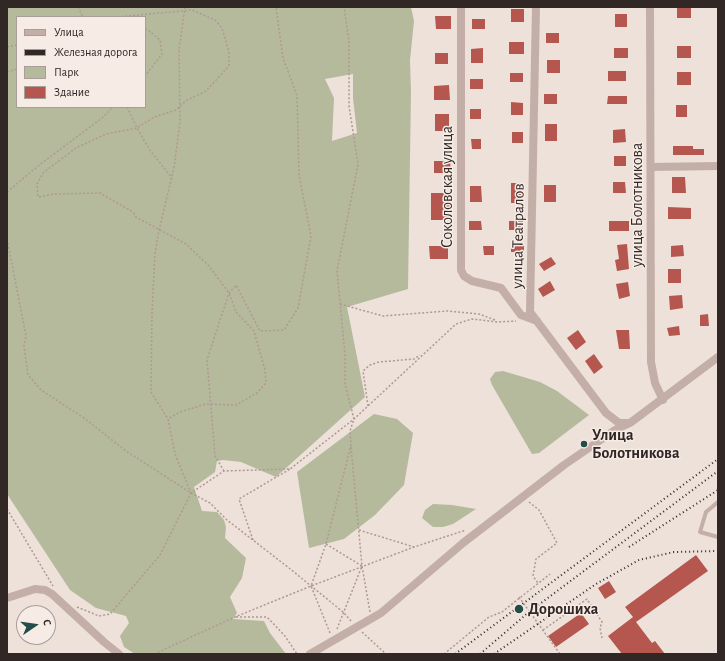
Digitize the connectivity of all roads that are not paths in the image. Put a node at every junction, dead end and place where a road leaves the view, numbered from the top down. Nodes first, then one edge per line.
1 (460, 7) edge
2 (536, 7) edge
3 (650, 7) edge
4 (718, 166) edge
5 (651, 167) junction
6 (537, 322) junction
7 (718, 357) edge
8 (663, 400) junction
9 (630, 424) junction
10 (718, 502) edge
11 (718, 537) edge
12 (7, 598) edge
13 (119, 654) edge
14 (310, 654) edge

1 - 6 street, Соколовская улица
2 - 6 street, улица Театралов
3 - 5 street, улица Болотникова
4 - 5 street
5 - 8 street, улица Болотникова
6 - 9 street, улица Театралов
7 - 8 street
8 - 9 street
9 - 14 street
10 - 11 lane
12 - 13 street

